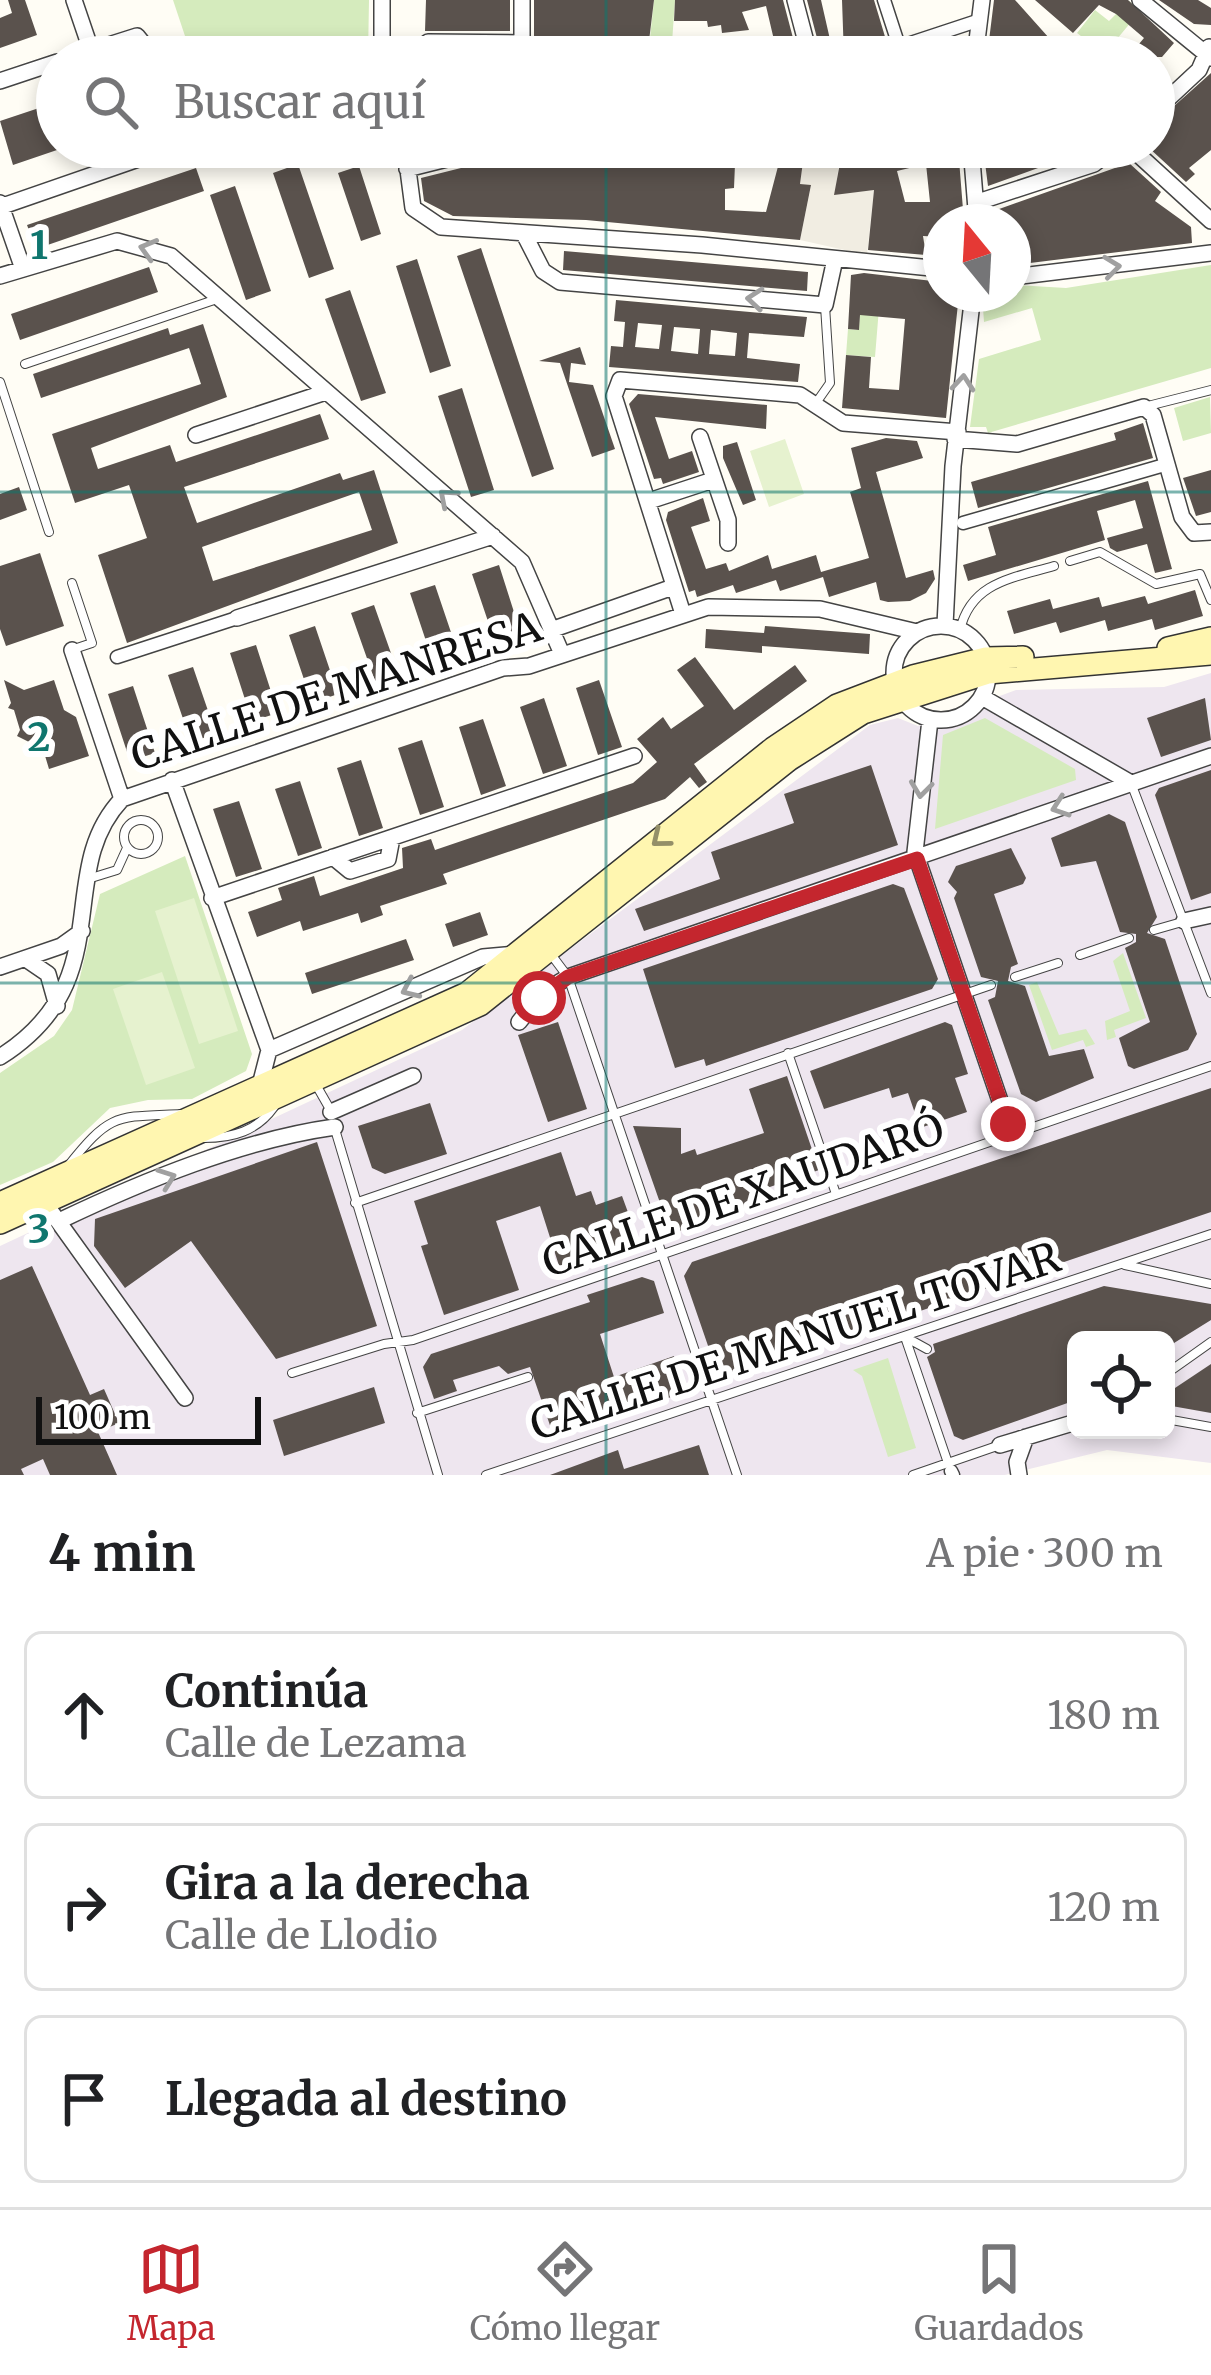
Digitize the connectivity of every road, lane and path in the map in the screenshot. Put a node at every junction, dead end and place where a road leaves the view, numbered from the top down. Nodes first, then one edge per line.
1 (74, 0) edge
2 (382, 0) edge
3 (522, 0) edge
4 (795, 0) edge
5 (884, 0) edge
6 (982, 0) edge
7 (1140, 0) edge
8 (974, 22) dead end
9 (86, 36) edge
10 (382, 36) edge
11 (522, 36) edge
12 (804, 36) edge
13 (896, 36) edge
14 (930, 36) edge
15 (978, 36) edge
16 (1210, 52) edge
17 (36, 69) edge
18 (0, 81) edge
19 (1175, 92) edge
20 (112, 168) edge
21 (411, 168) edge
22 (974, 168) edge
23 (1082, 168) edge
24 (1153, 168) edge
25 (406, 169) joint
26 (978, 202) joint
27 (0, 205) edge
28 (1211, 220) edge
29 (4, 227) edge
30 (524, 234) junction
31 (1211, 253) edge
32 (835, 259) junction
33 (923, 267) edge
34 (23, 269) junction
35 (1031, 275) edge
36 (0, 276) edge
37 (219, 298) junction
38 (825, 305) junction
39 (971, 312) edge
40 (25, 364) dead end
41 (0, 382) edge
42 (1211, 390) edge
43 (326, 392) junction
44 (816, 403) junction
45 (1144, 407) junction
46 (196, 435) dead end
47 (957, 435) junction
48 (700, 437) dead end
49 (1161, 466) dead end
50 (712, 480) junction
51 (649, 501) junction
52 (963, 523) dead end
53 (49, 532) dead end
54 (1211, 532) edge
55 (493, 536) junction
56 (728, 543) dead end
57 (1070, 561) dead end
58 (1054, 566) dead end
59 (72, 583) dead end
60 (673, 586) junction
61 (1211, 600) edge
62 (682, 614) junction
63 (862, 617) junction
64 (237, 618) joint
65 (953, 628) junction
66 (551, 630) junction
67 (916, 632) junction
68 (1211, 638) edge
69 (72, 650) joint
70 (562, 654) junction
71 (1211, 654) edge
72 (897, 656) junction
73 (117, 657) dead end
74 (987, 666) junction
75 (898, 689) junction
76 (982, 697) junction
77 (930, 720) junction
78 (634, 756) dead end
79 (1211, 756) edge
80 (172, 780) junction
81 (1132, 782) junction
82 (122, 799) junction
83 (128, 847) junction
84 (917, 859) junction
85 (91, 878) junction
86 (212, 898) junction
87 (1211, 915) edge
88 (1184, 921) junction
89 (1154, 930) dead end
90 (82, 931) junction
91 (1130, 938) dead end
92 (520, 952) junction
93 (550, 953) junction
94 (1080, 955) dead end
95 (26, 959) junction
96 (1058, 963) dead end
97 (0, 968) edge
98 (568, 977) junction
99 (1015, 977) dead end
100 (991, 986) dead end
101 (1211, 993) edge
102 (963, 995) junction
103 (56, 1006) junction
104 (519, 1022) dead end
105 (268, 1049) junction
106 (788, 1053) junction
107 (0, 1057) edge
108 (1211, 1066) edge
109 (413, 1076) dead end
110 (314, 1082) junction
111 (260, 1084) junction
112 (614, 1114) junction
113 (333, 1119) junction
114 (1011, 1133) junction
115 (836, 1193) junction
116 (0, 1203) edge
117 (45, 1203) junction
118 (356, 1203) junction
119 (59, 1222) junction
120 (0, 1223) edge
121 (1211, 1234) edge
122 (663, 1256) junction
123 (1123, 1264) junction
124 (1211, 1284) edge
125 (905, 1337) junction
126 (396, 1342) junction
127 (1211, 1342) edge
128 (927, 1349) dead end
129 (1175, 1368) edge
130 (292, 1373) dead end
131 (528, 1377) dead end
132 (185, 1398) dead end
133 (712, 1403) junction
134 (417, 1413) junction
135 (1175, 1421) edge
136 (1067, 1425) edge
137 (1211, 1427) edge
138 (1026, 1437) junction
139 (1000, 1445) junction
140 (1018, 1468) edge
141 (950, 1470) edge
142 (438, 1475) edge
143 (486, 1475) edge
144 (737, 1475) edge
145 (913, 1475) edge

1 - 9 street
2 - 10 street
3 - 11 street
4 - 12 street
5 - 13 street
6 - 15 street
7 - 16 street
8 - 14 street
16 - 19 street
17 - 18 street
20 - 27 street
21 - 25 street
22 - 26 street
23 - 26 street
24 - 28 street
25 - 30 street
27 - 29 street
29 - 34 street
30 - 32 street
38 -> 30 street
35 -> 31 street
32 - 33 street
32 - 38 street
34 - 36 street
37 -> 34 street
37 - 40 lane
37 - 43 street
38 - 44 lane
47 -> 39 street
41 - 53 lane
42 - 45 lane
43 - 46 street
55 -> 43 street
44 - 47 street
44 - 51 street
45 - 47 street
45 - 54 street
47 - 65 street
48 - 50 street
49 - 52 street
50 - 51 street
50 - 56 street
51 - 60 street
55 - 64 street
55 - 66 street
57 - 61 lane
58 - 65 lane
59 - 69 lane
60 - 62 street
60 - 66 street
62 - 63 street, CALLE DE MANRESA
62 - 70 street, CALLE DE MANRESA
63 - 67 street, CALLE DE MANRESA
63 - 72 street
64 - 73 street
65 - 67 street
65 - 74 street
66 - 70 street
67 - 72 street
68 - 74 main road
69 - 82 street
70 - 80 street, CALLE DE MANRESA
71 - 74 main road
72 - 75 street
74 - 75 main road
74 - 76 street
75 - 77 street
75 -> 92 main road
75 - 93 main road
76 - 77 street
76 - 81 street
77 -> 84 street
78 - 86 street
79 - 81 street
80 - 82 street, CALLE DE MANRESA
80 - 86 street
81 -> 84 street
81 - 88 lane
82 - 85 street, CALLE DE MANRESA
83 - 83 lane
83 - 85 lane
84 - 98 street
84 - 102 street
85 - 90 street, CALLE DE MANRESA
86 - 105 street
87 - 88 street
88 - 89 lane
88 - 101 lane
90 - 95 street
90 - 103 street, CALLE DE MANRESA
91 - 94 lane
92 - 93 street
92 -> 105 street
92 - 111 main road
93 - 98 lane
93 - 110 main road
95 - 97 street
95 - 103 street
96 - 99 lane
98 - 104 street
98 - 112 lane
100 - 102 lane
102 - 106 lane
102 - 114 street
103 - 107 street, CALLE DE MANRESA
105 - 111 street
106 - 112 lane
106 - 115 lane
108 - 114 lane, CALLE DE XAUDARÓ
109 - 113 street
110 - 113 lane
110 - 117 main road
111 - 116 main road
112 - 118 lane
112 - 122 lane
113 - 118 lane
119 -> 113 street
114 - 115 lane, CALLE DE XAUDARÓ
115 - 122 lane, CALLE DE XAUDARÓ
117 - 119 street
117 - 120 main road
118 - 126 lane
119 - 132 street
121 - 123 lane, CALLE DE MANUEL TOVAR
122 - 126 lane, CALLE DE XAUDARÓ
122 - 133 lane
123 - 124 lane, CALLE DE MANUEL TOVAR
123 - 125 lane, CALLE DE MANUEL TOVAR
125 - 128 lane
125 - 133 lane, CALLE DE MANUEL TOVAR
125 - 141 lane
126 - 130 lane, CALLE DE XAUDARÓ
126 - 134 lane
127 - 129 lane
131 - 134 lane
133 - 143 lane, CALLE DE MANUEL TOVAR
133 - 144 lane
134 - 142 lane
135 - 137 lane
136 - 138 street
138 - 139 street
138 - 140 street
139 - 140 street
139 - 141 lane
141 - 145 lane

